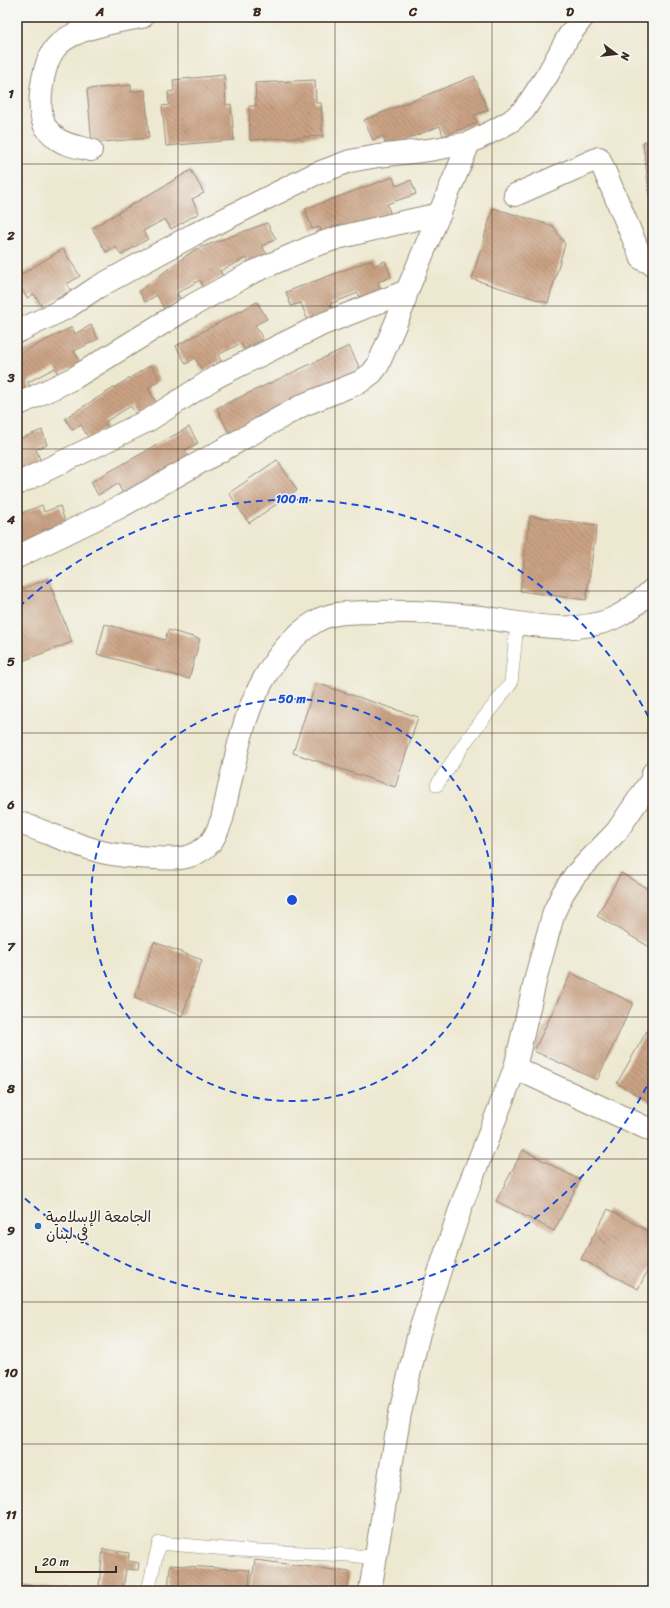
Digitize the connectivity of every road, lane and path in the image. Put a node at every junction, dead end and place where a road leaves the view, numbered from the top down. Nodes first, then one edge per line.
1 (142, 17) edge
2 (583, 17) edge
3 (469, 143) junction
4 (90, 150) dead end
5 (515, 195) dead end
6 (440, 214) junction
7 (653, 264) edge
8 (407, 291) junction
9 (17, 332) edge
10 (17, 405) edge
11 (17, 484) edge
12 (17, 557) edge
13 (653, 589) edge
14 (517, 624) junction
15 (652, 779) edge
16 (437, 785) dead end
17 (17, 822) edge
18 (514, 1068) junction
19 (653, 1131) edge
20 (377, 1558) junction
21 (148, 1591) edge
22 (370, 1591) edge

1 - 4 street
2 - 3 street
3 - 6 street
3 - 9 street
5 - 7 street
6 - 8 street
6 - 10 street
8 - 11 street
8 - 12 street
13 - 14 street
14 - 16 lane
14 - 17 street
15 - 18 street
18 - 19 street
18 - 20 street
20 - 21 lane
20 - 22 street

